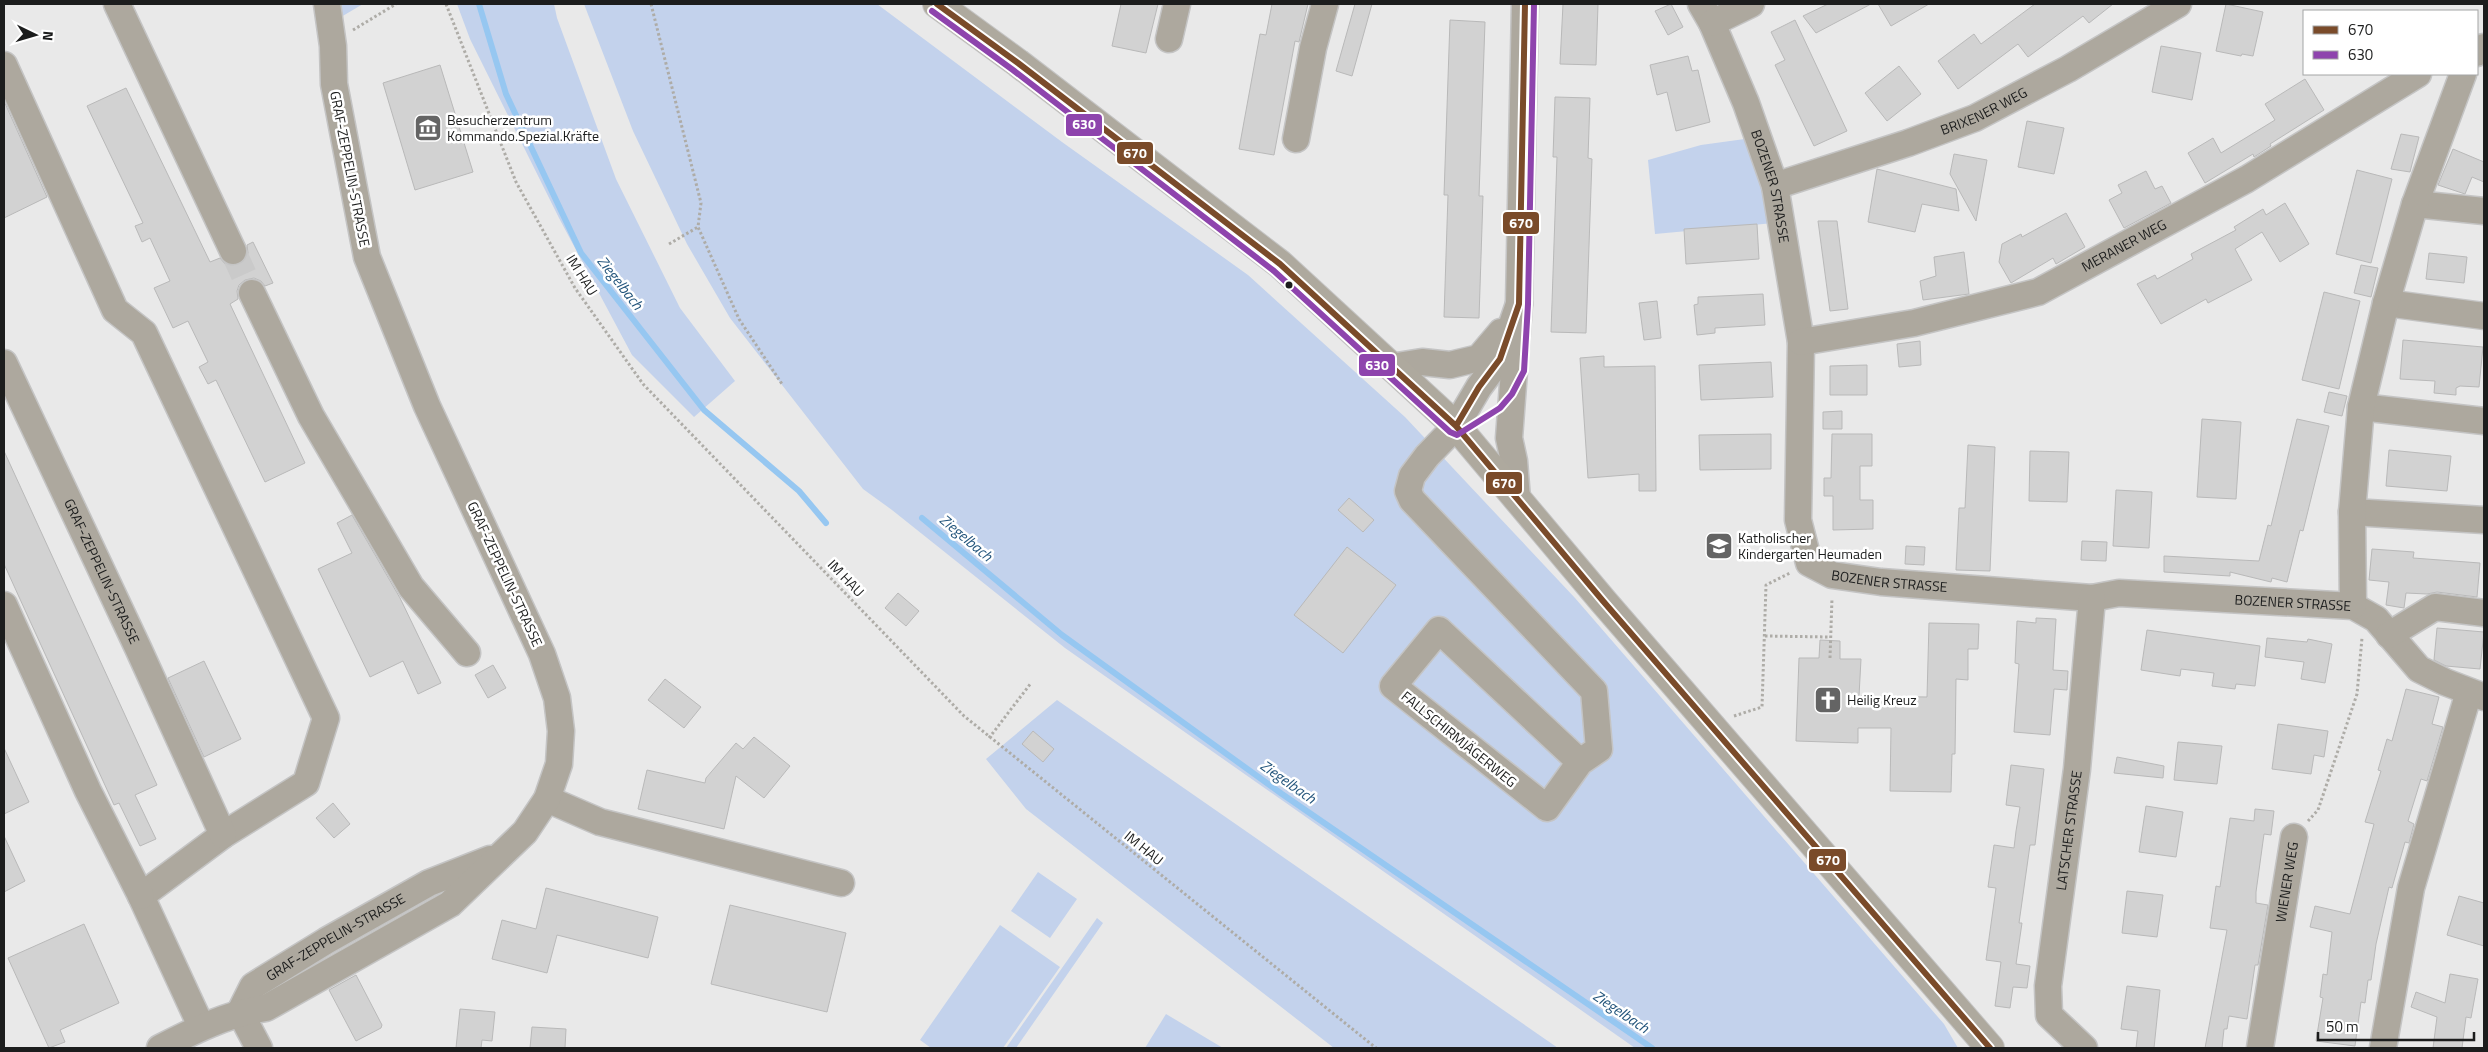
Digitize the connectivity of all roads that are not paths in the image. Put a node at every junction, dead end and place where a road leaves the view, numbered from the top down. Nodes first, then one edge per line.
1 (117, 4) edge
2 (327, 4) edge
3 (937, 4) edge
4 (1177, 4) edge
5 (1325, 4) edge
6 (1525, 4) edge
7 (1751, 4) edge
8 (2178, 4) edge
9 (1706, 13) edge
10 (1169, 40) dead end
11 (4, 65) edge
12 (2416, 75) edge
13 (2463, 75) edge
14 (1296, 139) dead end
15 (1776, 186) junction
16 (2415, 204) junction
17 (2484, 211) edge
18 (233, 251) tunnel mouth
19 (252, 293) tunnel mouth
20 (2386, 303) junction
21 (1520, 304) junction
22 (2484, 316) edge
23 (1801, 342) junction
24 (4, 363) edge
25 (1391, 367) junction
26 (1515, 370) junction
27 (2361, 407) junction
28 (2484, 421) edge
29 (1456, 426) junction
30 (1517, 499) junction
31 (2352, 512) junction
32 (2484, 520) edge
33 (2092, 598) junction
34 (4, 606) edge
35 (2359, 609) junction
36 (2484, 613) edge
37 (2389, 635) junction
38 (467, 654) dead end
39 (2477, 694) edge
40 (1580, 762) junction
41 (546, 799) junction
42 (223, 835) junction
43 (2294, 837) road end
44 (842, 883) dead end
45 (141, 896) junction
46 (240, 1012) junction
47 (201, 1026) junction
48 (160, 1048) edge
49 (259, 1048) edge
50 (1990, 1048) edge
51 (2084, 1048) edge
52 (2260, 1048) edge
53 (2383, 1048) edge

1 - 18 street
2 - 41 street, GRAF-ZEPPELIN-STRASSE
3 - 25 main road
4 - 10 street
5 - 14 street
6 - 21 street
7 - 9 street
8 - 15 street, BRIXENER WEG
9 - 15 street, BOZENER STRASSE
11 - 42 street
12 - 23 street, MERANER WEG
13 - 16 street
15 - 23 street, BOZENER STRASSE
16 - 17 street
16 - 20 street
19 - 38 street
20 - 22 street
20 - 27 street
21 - 25 street
21 - 26 street
21 - 29 street
23 - 33 street, BOZENER STRASSE
24 - 42 street, GRAF-ZEPPELIN-STRASSE
25 - 29 main road
26 - 29 street
26 - 30 street
27 - 28 street
27 - 31 street
29 - 30 main road
29 - 40 street, FALLSCHIRMJÄGERWEG
30 - 50 main road
31 - 32 street
31 - 35 street
33 - 35 street, BOZENER STRASSE
33 - 51 street, LATSCHER STRASSE
34 - 45 street
35 - 37 street, BOZENER STRASSE
36 - 37 street
37 - 39 street, BOZENER STRASSE
39 - 53 street, BOZENER STRASSE
40 - 40 street, FALLSCHIRMJÄGERWEG
41 - 44 street
41 - 46 street, GRAF-ZEPPELIN-STRASSE
42 - 45 street
43 - 52 street, WIENER WEG
45 - 47 street
46 - 47 street
46 - 49 street
47 - 48 street

